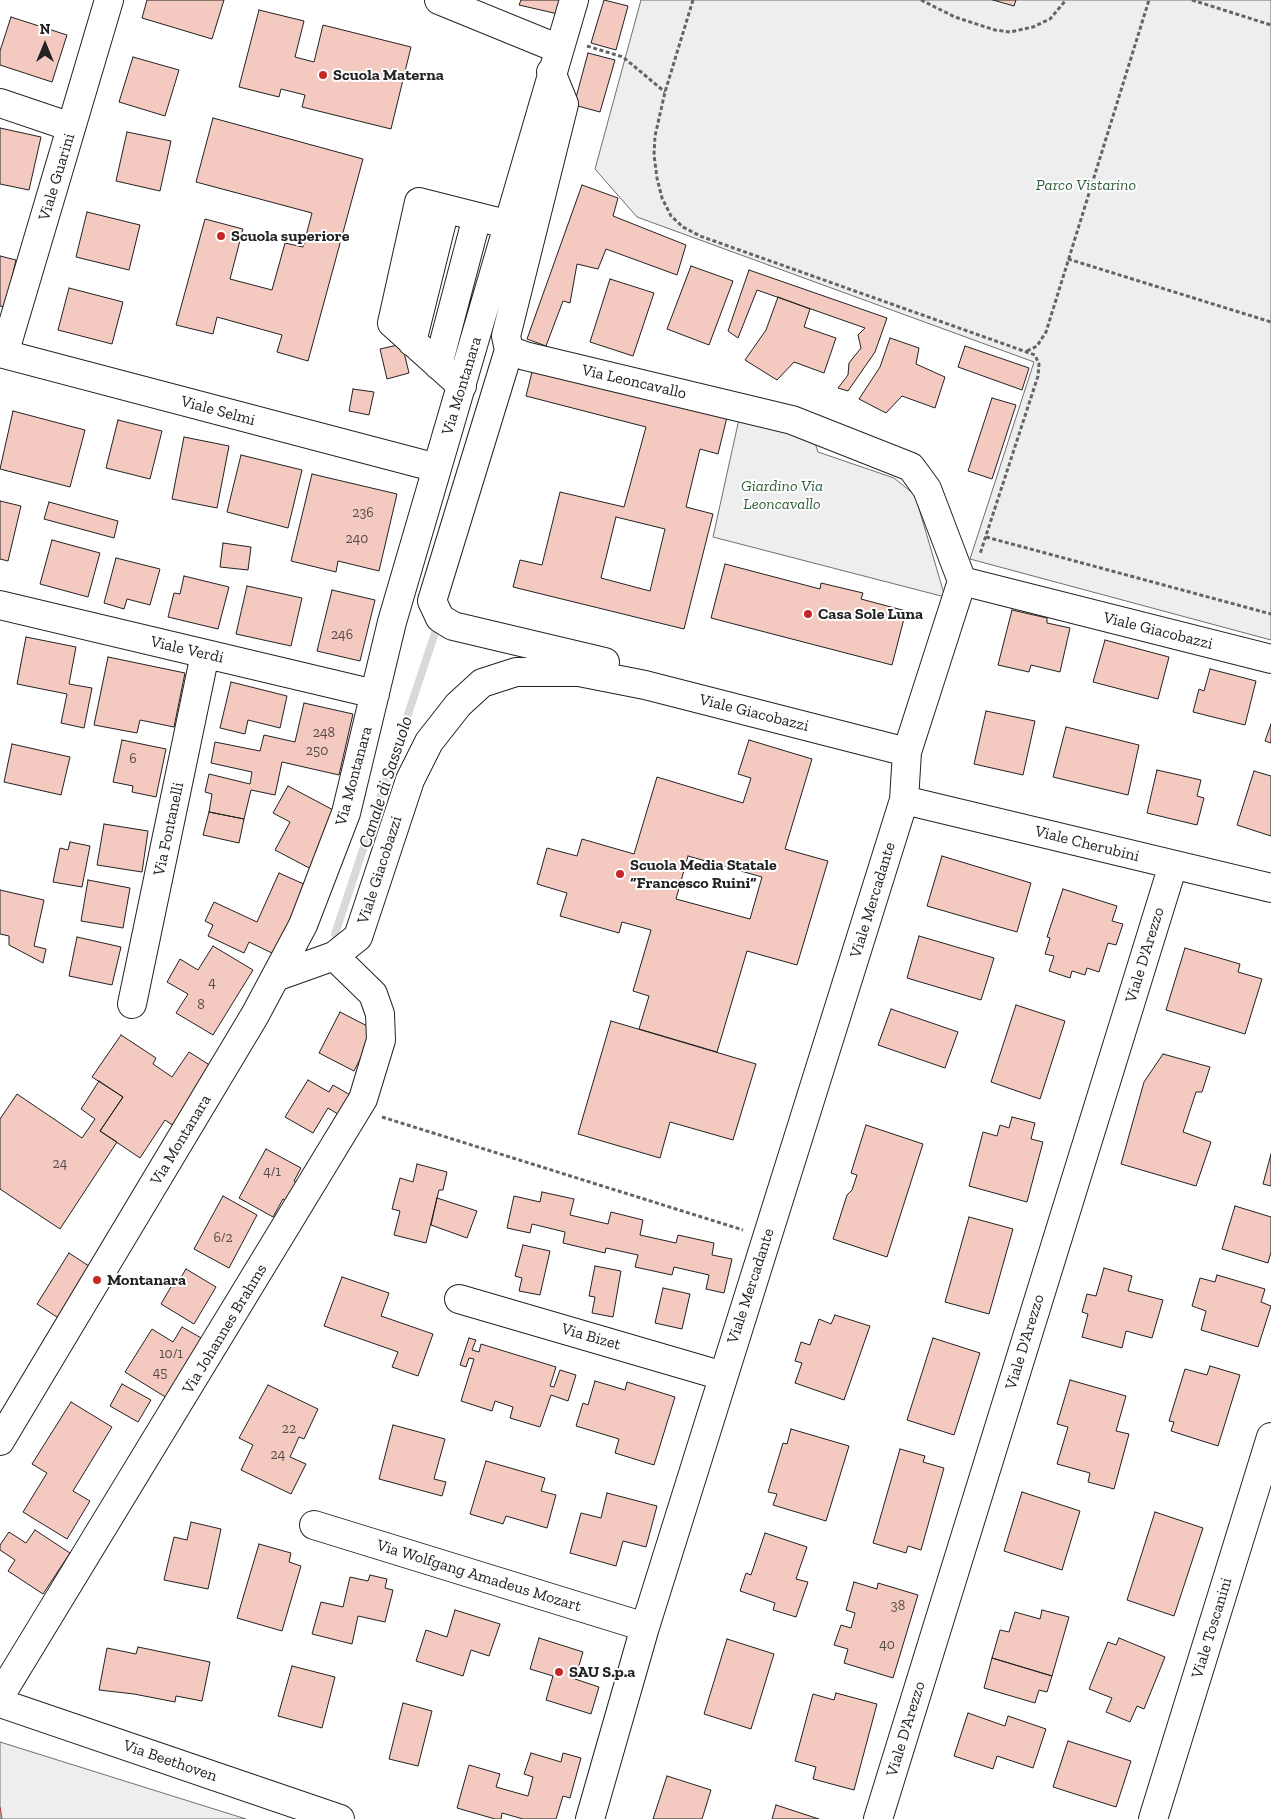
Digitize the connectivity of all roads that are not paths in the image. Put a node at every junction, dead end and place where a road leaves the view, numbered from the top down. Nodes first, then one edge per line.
1 (109, 0) edge
2 (439, 0) edge
3 (574, 0) edge
4 (555, 61) junction
5 (0, 103) edge
6 (72, 127) junction
7 (477, 217) junction
8 (510, 225) junction
9 (509, 350) junction
10 (2, 353) edge
11 (438, 365) junction
12 (462, 386) junction
13 (437, 468) junction
14 (962, 581) junction
15 (0, 605) edge
16 (205, 654) junction
17 (1271, 659) edge
18 (645, 685) junction
19 (375, 694) junction
20 (907, 752) junction
21 (904, 800) junction
22 (1173, 864) junction
23 (1271, 888) edge
24 (334, 956) junction
25 (278, 976) junction
26 (132, 1004) dead end
27 (459, 1299) dead end
28 (723, 1376) junction
29 (1271, 1437) edge
30 (0, 1441) edge
31 (314, 1525) dead end
32 (645, 1627) junction
33 (0, 1696) edge
34 (0, 1703) edge
35 (340, 1819) edge
36 (590, 1819) edge
37 (878, 1819) edge
38 (1153, 1819) edge

1 - 6 street, Viale Guarini
2 - 4 street
3 - 4 street, Via Montanara
4 - 8 street, Via Montanara
4 - 9 street
5 - 6 street
6 - 10 street, Viale Guarini
7 - 8 street
7 - 11 street
7 - 11 street
8 - 12 street, Via Montanara
9 - 14 street, Via Leoncavallo
9 - 18 street
10 - 13 street, Viale Selmi
11 - 12 street
12 - 13 street, Via Montanara
13 - 19 street, Via Montanara
14 - 17 street, Viale Giacobazzi
14 - 20 street
15 - 16 street, Viale Verdi
16 - 19 street, Viale Verdi
16 - 26 street, Via Fontanelli
18 - 20 street, Viale Giacobazzi
18 - 24 street, Viale Giacobazzi
19 - 25 street, Via Montanara
20 - 21 street, Viale Mercadante
21 - 22 street, Viale Cherubini
21 - 28 street, Viale Mercadante
22 - 23 street, Viale Cherubini
22 - 37 street, Viale D'Arezzo
24 - 25 street, Viale Giacobazzi
24 - 33 street, Via Johannes Brahms
25 - 30 street, Via Montanara
27 - 28 street, Via Bizet
28 - 32 street, Viale Mercadante
29 - 38 street, Viale Toscanini
31 - 32 street, Via Wolfgang Amadeus Mozart
32 - 36 street, Viale Mercadante
34 - 35 street, Via Beethoven

